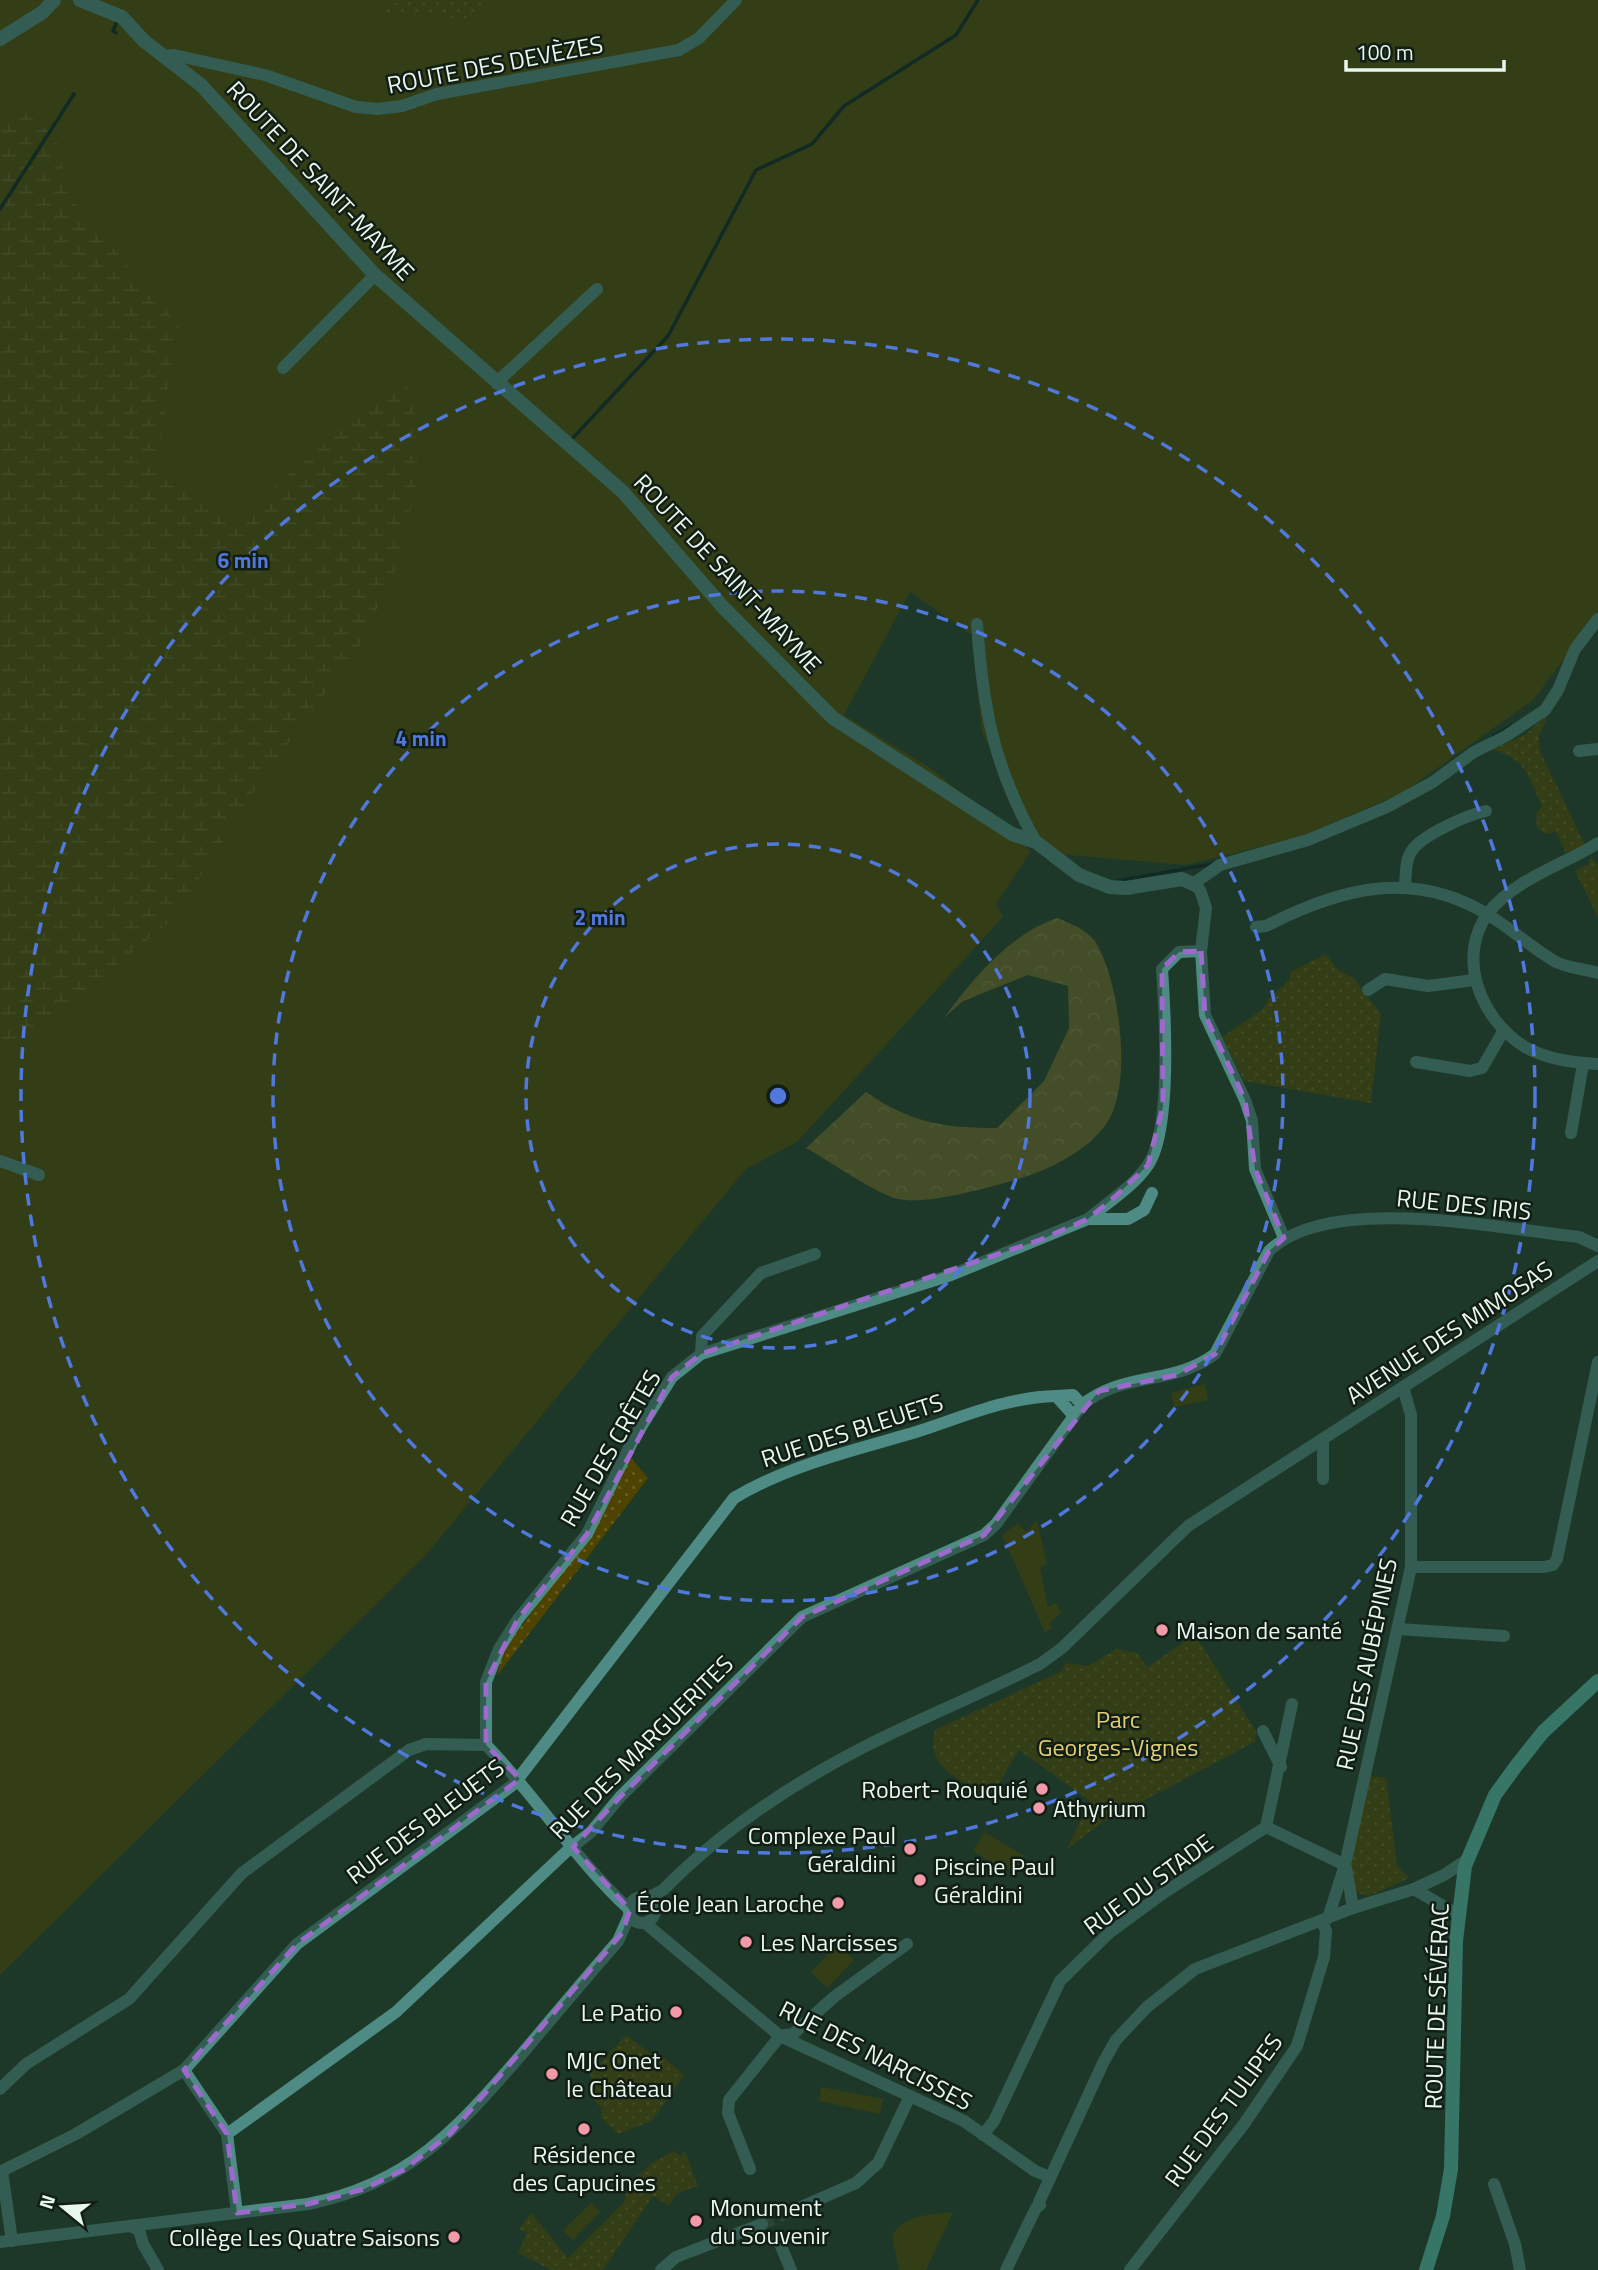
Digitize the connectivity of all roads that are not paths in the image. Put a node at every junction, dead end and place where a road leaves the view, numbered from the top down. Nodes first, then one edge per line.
1 (54, 0) edge
2 (80, 0) edge
3 (736, 0) edge
4 (0, 39) edge
5 (166, 56) junction
6 (375, 275) junction
7 (597, 289) dead end
8 (283, 368) dead end
9 (496, 383) junction
10 (1598, 620) edge
11 (977, 624) dead end
12 (1598, 749) edge
13 (1579, 751) dead end
14 (1486, 811) dead end
15 (1036, 842) junction
16 (1598, 843) edge
17 (1193, 884) junction
18 (1405, 886) junction
19 (1488, 914) junction
20 (1256, 927) dead end
21 (1200, 951) junction
22 (1598, 972) edge
23 (1474, 979) junction
24 (1368, 990) dead end
25 (1504, 1030) junction
26 (1416, 1062) dead end
27 (1583, 1064) junction
28 (1598, 1064) edge
29 (1571, 1133) dead end
30 (0, 1161) edge
31 (39, 1175) dead end
32 (1152, 1193) dead end
33 (1088, 1219) junction
34 (1284, 1238) junction
35 (1598, 1245) edge
36 (815, 1254) dead end
37 (1598, 1261) edge
38 (701, 1354) junction
39 (1598, 1362) edge
40 (1403, 1387) junction
41 (1056, 1396) junction
42 (1082, 1405) junction
43 (1074, 1416) junction
44 (1323, 1439) junction
45 (1323, 1479) dead end
46 (1411, 1567) junction
47 (1398, 1629) junction
48 (1504, 1636) dead end
49 (1598, 1681) edge
50 (1292, 1704) dead end
51 (1263, 1731) dead end
52 (486, 1745) junction
53 (1281, 1767) junction
54 (519, 1779) junction
55 (1266, 1827) junction
56 (573, 1847) junction
57 (1468, 1859) junction
58 (1345, 1864) junction
59 (1444, 1875) junction
60 (1414, 1889) junction
61 (1464, 1890) junction
62 (1353, 1908) junction
63 (631, 1909) junction
64 (648, 1913) junction
65 (1460, 1916) junction
66 (1325, 1920) junction
67 (622, 1933) junction
68 (907, 1944) dead end
69 (780, 2035) junction
70 (184, 2070) junction
71 (0, 2089) edge
72 (910, 2096) junction
73 (227, 2134) junction
74 (984, 2135) junction
75 (1, 2166) edge
76 (750, 2169) dead end
77 (1050, 2177) junction
78 (1494, 2184) dead end
79 (793, 2210) tunnel mouth
80 (237, 2213) junction
81 (762, 2224) tunnel mouth
82 (130, 2226) junction
83 (778, 2238) dead end
84 (6, 2241) edge
85 (0, 2248) edge
86 (1136, 2268) edge
87 (663, 2269) edge
88 (158, 2270) edge
89 (791, 2270) edge
90 (1006, 2270) edge
91 (1426, 2270) edge
92 (1520, 2270) edge

1 - 4 street
2 - 5 street, ROUTE DE SAINT-MAYME
3 - 5 street, ROUTE DES DEVÈZES
5 - 6 street, ROUTE DE SAINT-MAYME
6 - 8 street
6 - 9 street, ROUTE DE SAINT-MAYME
7 - 9 street
9 - 15 street, ROUTE DE SAINT-MAYME
10 - 17 street
11 - 15 street
12 - 13 street
14 - 18 street
15 - 17 street, ROUTE DE SAINT-MAYME
16 - 19 street
17 - 21 street
18 - 19 street
18 - 20 street
19 - 22 street
19 - 23 street
21 - 33 street, RUE DES CRÊTES
21 - 34 street
23 - 24 street
23 - 25 street
25 - 26 street
25 - 27 street
27 - 28 street
27 - 29 street
30 - 31 street
32 - 33 street, RUE DES CRÊTES
33 - 38 street, RUE DES CRÊTES
34 - 35 street, RUE DES IRIS
34 - 42 street
36 - 38 street
37 - 40 street, AVENUE DES MIMOSAS
38 - 52 street, RUE DES CRÊTES
39 - 46 street
40 - 44 street, AVENUE DES MIMOSAS
40 - 46 street, RUE DES AUBÉPINES
41 - 42 street, RUE DES BLEUETS
41 - 43 street
41 - 54 street, RUE DES BLEUETS
42 - 43 street, RUE DES MARGUERITES
43 - 56 street, RUE DES MARGUERITES
44 - 45 street
44 - 64 street, AVENUE DES MIMOSAS
46 - 47 street, RUE DES AUBÉPINES
47 - 48 street
47 - 58 street, RUE DES AUBÉPINES
49 - 57 main road, ROUTE DE SÉVÉRAC
50 - 53 street
51 - 53 street
52 - 54 street
52 - 71 street
53 - 55 street
54 - 56 street
54 - 70 street, RUE DES BLEUETS
55 - 58 street
55 - 74 street, RUE DU STADE
56 - 63 street
56 - 73 street, RUE DES MARGUERITES
57 - 59 street
57 - 61 main road, ROUTE DE SÉVÉRAC
58 - 62 street, RUE DES AUBÉPINES
58 - 66 street, RUE DES AUBÉPINES
59 - 60 street
59 - 61 street
60 - 62 street
60 - 65 street
61 - 65 main road, ROUTE DE SÉVÉRAC
62 - 66 street
63 - 64 street
63 - 64 street, RUE DES NARCISSES
63 - 67 street
64 - 67 street
64 - 69 street, RUE DES NARCISSES
65 - 91 main road, ROUTE DE SÉVÉRAC
66 - 77 street
66 - 86 street, RUE DES TULIPES
67 - 80 street
68 - 69 street
69 - 72 street, RUE DES NARCISSES
69 - 76 street
70 - 73 street
70 - 75 street, RUE DES BLEUETS
72 - 74 street, RUE DES NARCISSES
72 - 79 street
73 - 80 street
74 - 77 street, RUE DES NARCISSES
75 - 84 street, RUE DES BLEUETS
77 - 90 street
78 - 92 street
80 - 82 street
81 - 87 street
82 - 84 street
82 - 88 street
83 - 89 street
84 - 85 street

